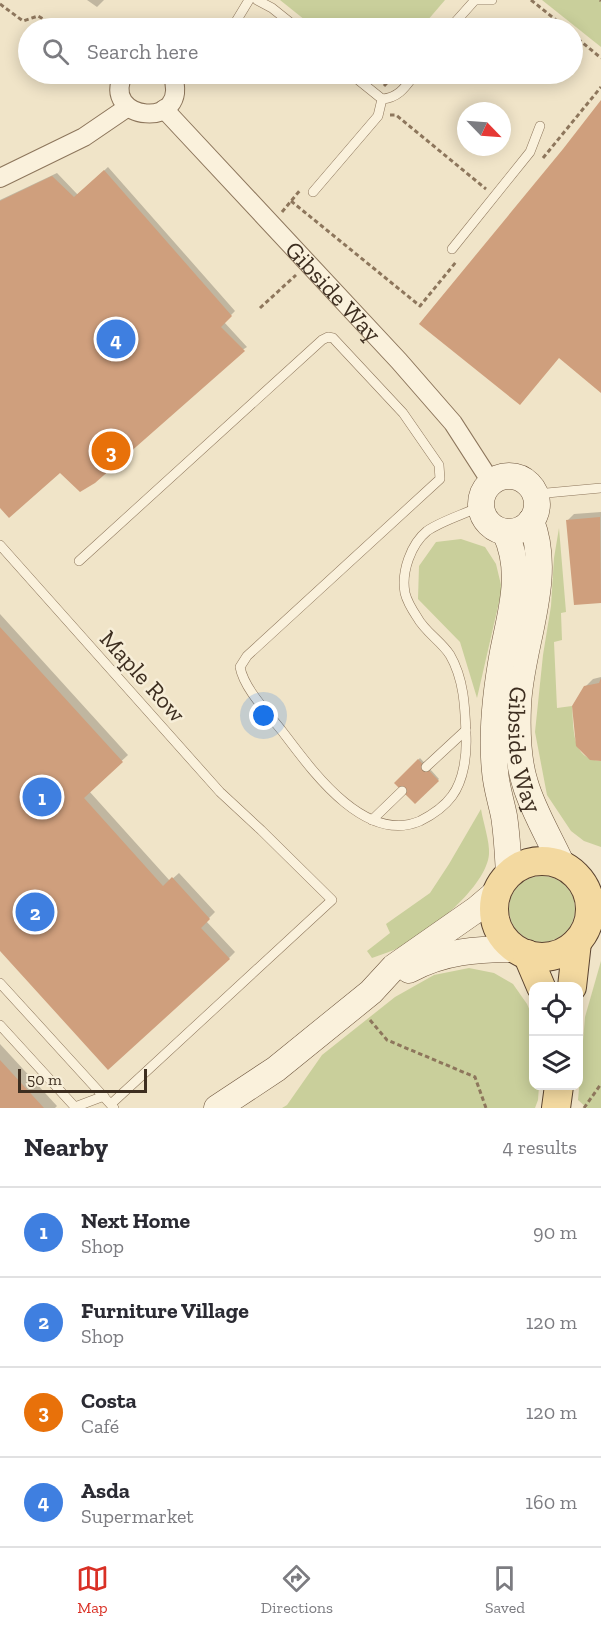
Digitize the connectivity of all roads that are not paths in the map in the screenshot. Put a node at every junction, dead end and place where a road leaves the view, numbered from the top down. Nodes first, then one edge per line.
1 (249, 0) edge
2 (257, 0) edge
3 (492, 0) edge
4 (238, 18) edge
5 (284, 18) edge
6 (459, 18) edge
7 (121, 84) edge
8 (175, 84) edge
9 (363, 84) edge
10 (407, 84) edge
11 (382, 99) junction
12 (128, 107) junction
13 (164, 109) junction
14 (540, 126) dead end
15 (0, 178) edge
16 (313, 192) dead end
17 (452, 249) dead end
18 (491, 482) junction
19 (601, 488) edge
20 (536, 495) junction
21 (481, 506) junction
22 (531, 521) junction
23 (505, 532) junction
24 (0, 545) edge
25 (79, 561) dead end
26 (466, 730) junction
27 (426, 767) dead end
28 (402, 790) dead end
29 (372, 820) junction
30 (579, 870) edge
31 (503, 884) junction
32 (587, 934) edge
33 (521, 952) junction
34 (539, 982) edge
35 (573, 982) edge
36 (0, 983) edge
37 (364, 998) junction
38 (0, 1025) edge
39 (559, 1090) edge
40 (104, 1096) junction
41 (112, 1106) edge
42 (217, 1108) edge
43 (556, 1108) edge

1 - 4 lane
2 - 5 lane
3 - 6 lane
7 - 12 street
8 - 13 street
9 - 11 lane
10 - 11 lane
11 - 16 lane
12 - 13 street
12 - 15 street
13 - 18 street, Gibside Way
14 - 17 lane
18 - 20 street
18 - 21 street
19 - 20 lane
20 - 22 street, Gibside Way
21 - 23 street, Gibside Way
21 - 26 lane
22 - 23 street
22 - 30 street, Gibside Way
23 - 31 street, Gibside Way
24 - 41 lane, Maple Row
25 - 29 lane
26 - 27 lane
26 - 29 lane
28 - 29 lane
30 - 31 main road
30 - 32 main road
31 - 33 main road
31 - 37 street
32 - 33 main road
32 - 35 main road
33 - 34 main road
33 - 37 street
36 - 40 lane
37 - 42 street
38 - 40 lane
39 - 43 main road
40 - 41 lane

